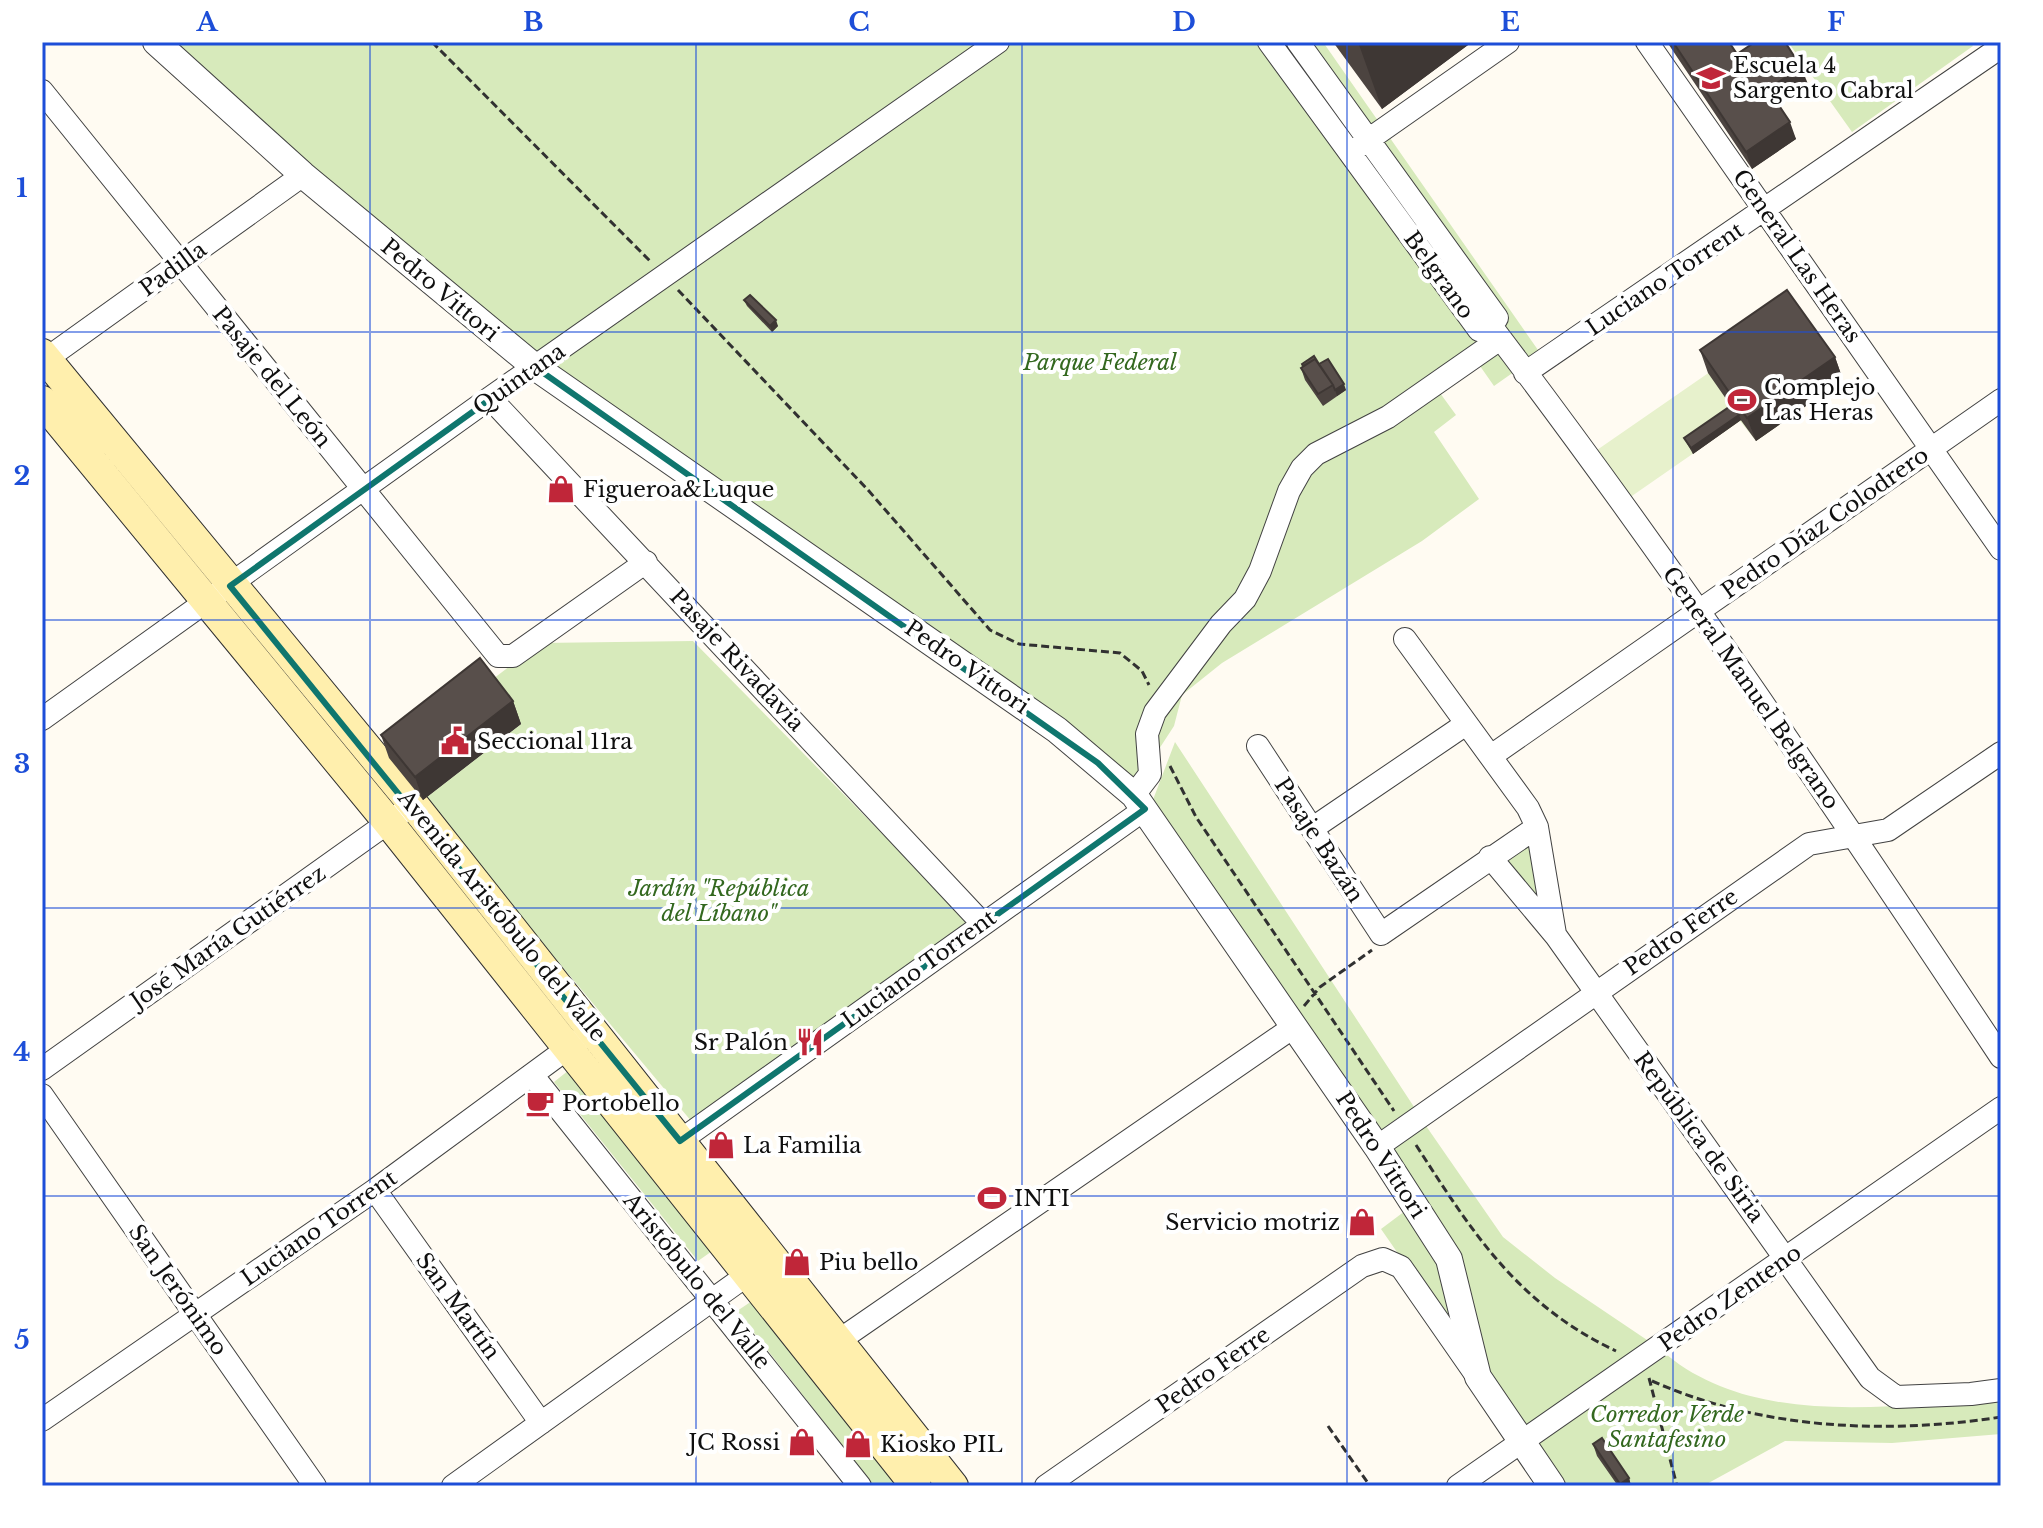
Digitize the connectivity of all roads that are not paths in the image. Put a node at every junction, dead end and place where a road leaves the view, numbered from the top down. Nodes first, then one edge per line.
1 (156, 42) edge
2 (998, 42) edge
3 (1269, 42) edge
4 (1298, 42) edge
5 (1508, 42) edge
6 (1647, 42) edge
7 (1995, 52) edge
8 (42, 91) edge
9 (1359, 146) junction
10 (303, 175) junction
11 (1765, 211) junction
12 (181, 265) junction
13 (1495, 333) junction
14 (43, 358) edge
15 (535, 367) junction
16 (1525, 373) junction
17 (490, 398) junction
18 (2001, 400) edge
19 (42, 401) edge
20 (1931, 449) junction
21 (363, 490) junction
22 (2001, 549) edge
23 (646, 562) junction
24 (218, 594) junction
25 (1697, 612) junction
26 (1405, 639) dead end
27 (42, 719) edge
28 (1466, 724) junction
29 (1258, 746) dead end
30 (2001, 753) edge
31 (1491, 756) junction
32 (1140, 802) junction
33 (401, 814) junction
34 (1537, 827) junction
35 (1313, 828) junction
36 (1854, 836) junction
37 (1490, 857) junction
38 (982, 923) junction
39 (1556, 936) junction
40 (1595, 992) junction
41 (1292, 1022) junction
42 (592, 1029) junction
43 (568, 1049) junction
44 (2001, 1057) edge
45 (42, 1069) edge
46 (533, 1076) junction
47 (42, 1095) edge
48 (2001, 1108) edge
49 (680, 1141) junction
50 (1377, 1147) junction
51 (655, 1158) junction
52 (375, 1190) junction
53 (1786, 1259) junction
54 (760, 1266) junction
55 (713, 1301) junction
56 (195, 1315) junction
57 (826, 1350) junction
58 (1478, 1377) junction
59 (2001, 1390) edge
60 (42, 1420) edge
61 (541, 1423) junction
62 (1522, 1442) junction
63 (315, 1486) edge
64 (453, 1486) edge
65 (860, 1486) edge
66 (916, 1486) edge
67 (953, 1486) edge
68 (1046, 1486) edge
69 (1458, 1486) edge
70 (1552, 1486) edge

1 - 10 street, Pedro Vittori
2 - 15 street, Quintana
3 - 9 street, Belgrano
4 - 9 street, Belgrano
5 - 9 street
6 - 11 street, General Las Heras
7 - 11 street, Luciano Torrent
8 - 12 street, Pasaje del León
9 - 13 street, Belgrano
10 - 12 street, Padilla
10 - 15 street, Pedro Vittori
11 - 16 street, Luciano Torrent
11 - 20 street, General Las Heras
12 - 14 street, Padilla
12 - 21 street, Pasaje del León
13 - 16 street, General Manuel Belgrano
13 - 32 street
14 - 24 main road, Avenida Aristóbulo del Valle
15 - 17 street, Quintana
15 - 32 street, Pedro Vittori
16 - 25 street, General Manuel Belgrano
17 - 21 street, Quintana
17 - 23 street, Pasaje Rivadavia
18 - 20 street, Pedro Díaz Colodrero
19 - 24 main road, Avenida Aristóbulo del Valle
20 - 22 street, General Las Heras
20 - 25 street, Pedro Díaz Colodrero
21 - 23 street, Pasaje del León
21 - 24 street, Quintana
23 - 38 street, Pasaje Rivadavia
24 - 27 street, Quintana
24 - 33 main road, Avenida Aristóbulo del Valle
25 - 31 street, Pedro Díaz Colodrero
25 - 36 street, General Manuel Belgrano
26 - 28 street, República de Siria
28 - 31 street, República de Siria
28 - 35 street
29 - 35 street, Pasaje Bazán
30 - 36 street, Pedro Ferre
31 - 34 street, República de Siria
32 - 38 street, Luciano Torrent
32 - 41 street, Pedro Vittori
33 - 42 main road, Avenida Aristóbulo del Valle
33 - 43 main road, Avenida Aristóbulo del Valle
33 - 45 street, José María Gutiérrez
34 - 37 street
34 - 39 street, República de Siria
35 - 37 street, Pasaje Bazán
36 - 40 street, Pedro Ferre
36 - 44 street, General Manuel Belgrano
37 - 39 street, República de Siria
38 - 49 street, Luciano Torrent
39 - 40 street, República de Siria
40 - 50 street, Pedro Ferre
40 - 53 street, República de Siria
41 - 50 street, Pedro Vittori
41 - 57 street
42 - 43 street, Luciano Torrent
42 - 49 main road, Avenida Aristóbulo del Valle
43 - 46 street, Luciano Torrent
43 - 51 main road, Avenida Aristóbulo del Valle
46 - 52 street, Luciano Torrent
46 - 55 street, Aristóbulo del Valle
47 - 56 street, San Jerónimo
48 - 53 street, Pedro Zenteno
49 - 51 street, Luciano Torrent
49 - 54 main road, Avenida Aristóbulo del Valle
50 - 58 street, Pedro Vittori
51 - 54 main road, Avenida Aristóbulo del Valle
52 - 56 street, Luciano Torrent
52 - 61 street, San Martín
53 - 59 street, República de Siria
53 - 62 street, Pedro Zenteno
54 - 55 street
54 - 57 main road, Avenida Aristóbulo del Valle
55 - 61 street
55 - 65 street, Aristóbulo del Valle
56 - 60 street, Luciano Torrent
56 - 63 street, San Jerónimo
57 - 66 main road, Avenida Aristóbulo del Valle
57 - 67 main road, Avenida Aristóbulo del Valle
58 - 62 street, Pedro Vittori
58 - 68 street, Pedro Ferre
61 - 64 street
62 - 69 street, Pedro Zenteno
62 - 70 street, Pedro Vittori

